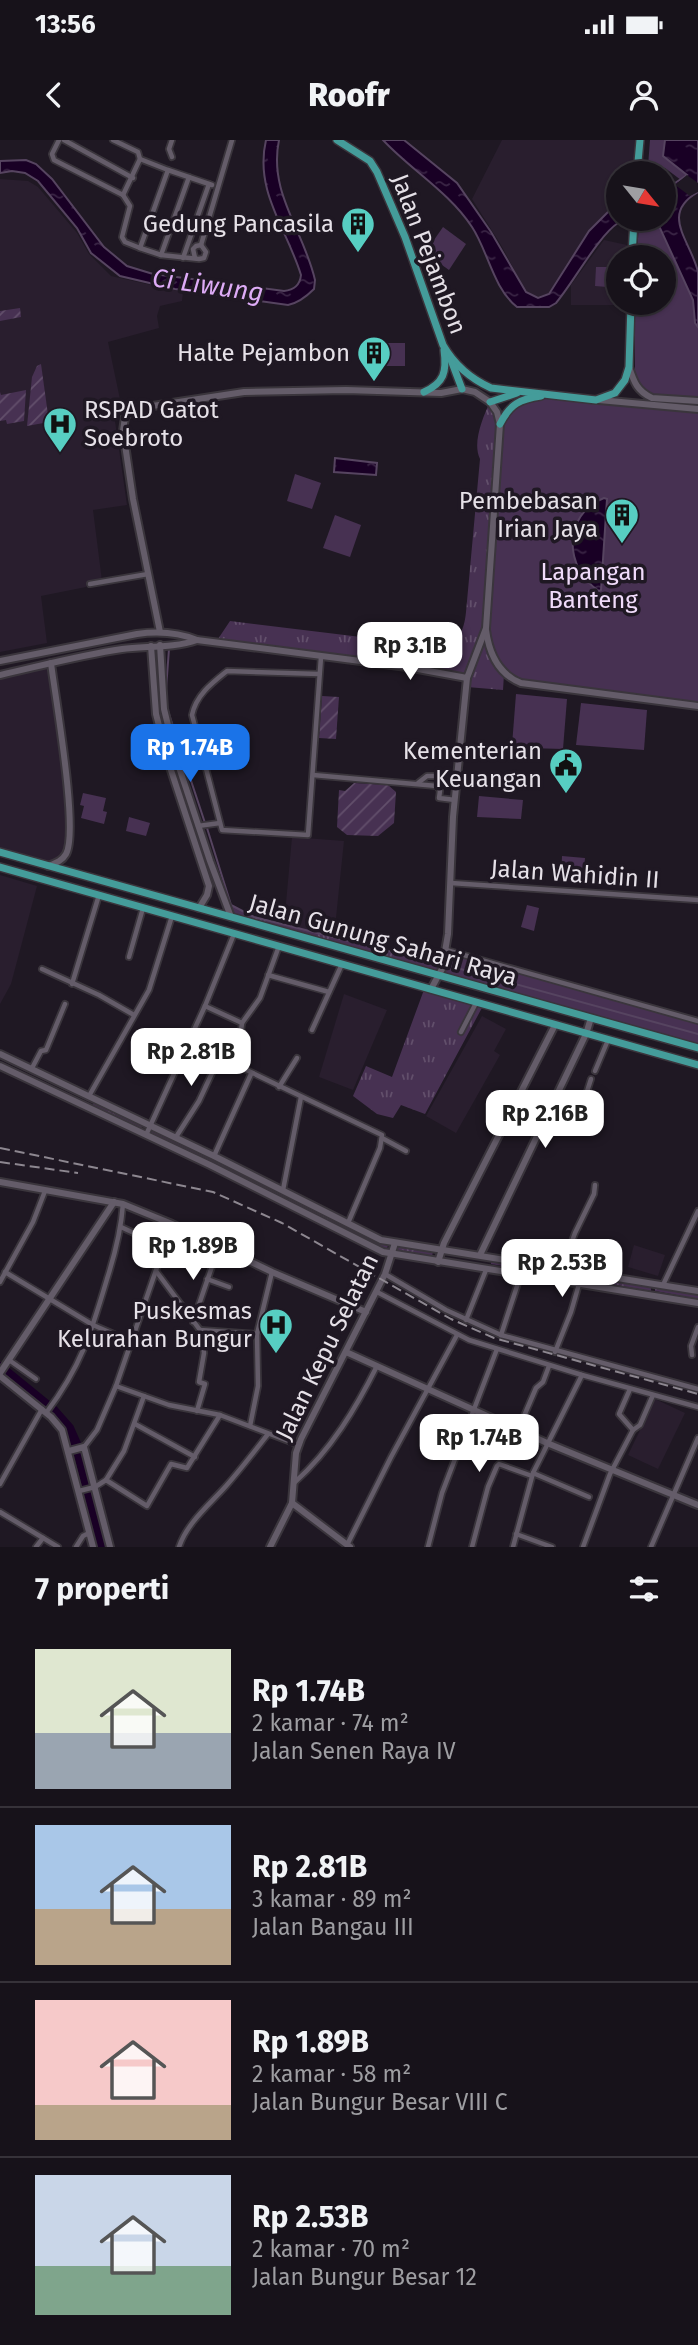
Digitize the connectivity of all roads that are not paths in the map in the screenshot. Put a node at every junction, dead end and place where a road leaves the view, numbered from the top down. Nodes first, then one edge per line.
1 (59, 140) edge
2 (64, 140) edge
3 (113, 140) edge
4 (172, 140) edge
5 (232, 140) edge
6 (337, 140) edge
7 (640, 140) edge
8 (172, 157) dead end
9 (140, 159) junction
10 (638, 161) edge
11 (168, 170) junction
12 (189, 177) junction
13 (133, 178) junction
14 (123, 195) junction
15 (201, 246) junction
16 (140, 247) junction
17 (161, 255) junction
18 (183, 258) junction
19 (195, 258) junction
20 (631, 315) edge
21 (443, 345) junction
22 (449, 356) junction
23 (629, 367) junction
24 (462, 389) junction
25 (524, 391) junction
26 (424, 392) junction
27 (552, 396) junction
28 (596, 400) junction
29 (698, 401) edge
30 (490, 402) junction
31 (698, 409) edge
32 (500, 424) junction
33 (148, 574) junction
34 (90, 584) dead end
35 (486, 628) junction
36 (160, 632) junction
37 (106, 640) junction
38 (197, 640) junction
39 (160, 645) junction
40 (151, 646) junction
41 (108, 652) junction
42 (321, 657) junction
43 (0, 661) edge
44 (51, 663) junction
45 (319, 674) junction
46 (0, 676) edge
47 (467, 678) junction
48 (698, 706) edge
49 (164, 712) junction
50 (156, 714) junction
51 (176, 758) junction
52 (168, 761) junction
53 (313, 775) junction
54 (457, 776) junction
55 (417, 783) junction
56 (455, 800) junction
57 (220, 823) junction
58 (198, 826) junction
59 (0, 852) edge
60 (207, 853) junction
61 (199, 856) junction
62 (48, 866) junction
63 (0, 867) edge
64 (450, 883) junction
65 (99, 895) junction
66 (698, 900) edge
67 (144, 908) junction
68 (199, 908) junction
69 (172, 916) junction
70 (230, 916) junction
71 (234, 933) junction
72 (279, 946) junction
73 (446, 950) junction
74 (129, 957) dead end
75 (342, 964) junction
76 (42, 969) dead end
77 (442, 969) junction
78 (268, 975) junction
79 (72, 984) junction
80 (430, 989) junction
81 (329, 992) junction
82 (476, 1002) junction
83 (65, 1004) dead end
84 (205, 1006) junction
85 (134, 1015) junction
86 (591, 1018) junction
87 (698, 1021) edge
88 (242, 1023) junction
89 (555, 1025) junction
90 (312, 1030) dead end
91 (461, 1032) dead end
92 (586, 1034) junction
93 (608, 1040) junction
94 (188, 1042) junction
95 (698, 1048) edge
96 (0, 1054) edge
97 (219, 1058) junction
98 (297, 1058) dead end
99 (233, 1065) junction
100 (698, 1065) edge
101 (0, 1066) edge
102 (32, 1068) junction
103 (595, 1071) dead end
104 (251, 1073) junction
105 (592, 1079) dead end
106 (57, 1081) junction
107 (278, 1087) junction
108 (52, 1091) junction
109 (89, 1096) junction
110 (302, 1097) junction
111 (583, 1104) dead end
112 (151, 1125) junction
113 (146, 1135) junction
114 (176, 1137) junction
115 (382, 1138) junction
116 (406, 1151) dead end
117 (214, 1156) junction
118 (0, 1182) edge
119 (596, 1185) dead end
120 (283, 1190) junction
121 (45, 1191) junction
122 (114, 1202) junction
123 (123, 1205) junction
124 (698, 1211) edge
125 (172, 1224) junction
126 (348, 1224) junction
127 (121, 1227) junction
128 (395, 1243) junction
129 (162, 1246) junction
130 (219, 1246) junction
131 (442, 1249) junction
132 (393, 1255) junction
133 (476, 1255) junction
134 (438, 1262) junction
135 (0, 1264) edge
136 (470, 1267) junction
137 (482, 1269) junction
138 (562, 1269) junction
139 (6, 1270) junction
140 (156, 1271) junction
141 (272, 1272) junction
142 (499, 1272) junction
143 (386, 1274) junction
144 (521, 1274) junction
145 (207, 1279) junction
146 (0, 1282) edge
147 (579, 1284) junction
148 (663, 1285) junction
149 (229, 1287) dead end
150 (698, 1291) edge
151 (377, 1292) junction
152 (50, 1299) junction
153 (698, 1303) edge
154 (366, 1312) junction
155 (466, 1320) junction
156 (193, 1323) junction
157 (93, 1325) junction
158 (698, 1327) edge
159 (201, 1330) junction
160 (257, 1334) junction
161 (457, 1335) junction
162 (501, 1335) junction
163 (132, 1342) junction
164 (497, 1349) junction
165 (346, 1352) junction
166 (555, 1352) junction
167 (692, 1355) dead end
168 (8, 1362) junction
169 (377, 1366) junction
170 (549, 1366) junction
171 (0, 1373) edge
172 (582, 1375) junction
173 (36, 1379) dead end
174 (116, 1386) junction
175 (630, 1388) junction
176 (698, 1389) edge
177 (426, 1390) junction
178 (653, 1395) junction
179 (144, 1396) junction
180 (698, 1407) edge
181 (47, 1409) junction
182 (474, 1410) junction
183 (197, 1411) junction
184 (220, 1415) junction
185 (135, 1424) junction
186 (250, 1426) junction
187 (518, 1430) junction
188 (633, 1430) junction
189 (268, 1434) junction
190 (698, 1438) edge
191 (547, 1443) junction
192 (299, 1445) junction
193 (78, 1449) junction
194 (195, 1457) junction
195 (294, 1467) junction
196 (612, 1471) junction
197 (305, 1472) junction
198 (532, 1475) junction
199 (106, 1480) junction
200 (295, 1482) junction
201 (0, 1484) edge
202 (95, 1487) junction
203 (82, 1490) junction
204 (674, 1496) junction
205 (589, 1497) dead end
206 (292, 1503) junction
207 (698, 1505) edge
208 (0, 1512) edge
209 (90, 1532) junction
210 (516, 1534) junction
211 (43, 1538) junction
212 (346, 1544) edge
213 (36, 1547) edge
214 (58, 1547) edge
215 (76, 1547) edge
216 (93, 1547) edge
217 (110, 1547) edge
218 (179, 1547) edge
219 (270, 1547) edge
220 (337, 1547) edge
221 (428, 1547) edge
222 (472, 1547) edge
223 (513, 1547) edge
224 (552, 1547) edge
225 (583, 1547) edge
226 (651, 1547) edge

1 - 14 street
2 - 13 street
3 - 9 street
4 - 8 street
5 - 15 street
6 - 21 main road, Jalan Pejambon
7 - 10 main road
9 - 11 street
9 - 13 street
11 - 12 street
11 - 16 street
12 - 17 street
12 - 18 street
13 - 14 street
14 - 16 street
15 - 19 street
15 - 19 street
16 - 17 street
17 - 18 street
18 - 19 street
20 - 23 main road
21 - 22 main road, Jalan Pejambon
21 - 26 main road
22 - 24 main road
22 - 25 main road, Jalan Pejambon
23 - 28 main road
23 - 29 street
24 - 26 street
24 - 30 street
25 - 27 main road, Jalan Pejambon
25 - 30 main road
26 - 33 street
27 - 28 main road
27 - 32 main road
28 - 31 street
30 - 32 street
32 - 35 street
33 - 34 street
33 - 36 street
35 - 47 street
35 - 48 street
36 - 37 street
36 - 38 street
37 - 41 street
37 - 43 street
38 - 39 street
38 - 42 street
39 - 40 street
39 - 49 street
40 - 41 street
40 - 50 street
41 - 44 street
42 - 45 street
42 - 47 street
44 - 46 street
44 - 62 street
45 - 53 street
45 - 57 street
47 - 54 street
49 - 50 street
49 - 51 street
50 - 52 street
51 - 52 street
51 - 58 street
52 - 61 street
53 - 55 street
53 - 57 street
54 - 55 street
54 - 56 street
55 - 56 street
56 - 64 street
57 - 58 street
58 - 60 street
59 - 62 main road, Jalan Gunung Sahari Raya
60 - 61 street
60 - 70 street
61 - 68 street
62 - 68 main road, Jalan Gunung Sahari Raya
63 - 65 main road, Jalan Gunung Sahari Raya
64 - 66 street, Jalan Wahidin II
64 - 73 street
65 - 67 main road, Jalan Gunung Sahari Raya
65 - 79 street
67 - 69 main road, Jalan Gunung Sahari Raya
67 - 74 street
68 - 70 main road, Jalan Gunung Sahari Raya
69 - 71 main road, Jalan Gunung Sahari Raya
69 - 85 street
70 - 77 main road, Jalan Gunung Sahari Raya
71 - 72 main road, Jalan Gunung Sahari Raya
71 - 84 street
72 - 75 main road, Jalan Gunung Sahari Raya
72 - 78 street
73 - 77 street
73 - 87 street
75 - 80 main road, Jalan Gunung Sahari Raya
75 - 81 street
76 - 79 street
77 - 80 street
77 - 86 main road, Jalan Gunung Sahari Raya
78 - 81 street
78 - 88 street
79 - 85 street
80 - 82 main road, Jalan Gunung Sahari Raya
81 - 90 street
82 - 89 main road, Jalan Gunung Sahari Raya
82 - 91 street
83 - 102 street
84 - 88 street
84 - 94 street
85 - 109 street
86 - 92 street
86 - 95 main road, Jalan Gunung Sahari Raya
88 - 99 street
89 - 92 main road, Jalan Gunung Sahari Raya
89 - 131 street
92 - 93 main road, Jalan Gunung Sahari Raya
92 - 133 street
93 - 100 main road, Jalan Gunung Sahari Raya
93 - 103 street
94 - 97 street
94 - 112 street
96 - 102 street
97 - 99 street
97 - 114 street
98 - 107 street
99 - 104 street
101 - 108 street
102 - 106 street
104 - 107 street
104 - 117 street
105 - 111 street
106 - 108 street
106 - 109 street
107 - 110 street
108 - 113 street
109 - 112 street
110 - 115 street
110 - 120 street
112 - 113 street
112 - 114 street
113 - 132 street
114 - 117 street
115 - 116 street
115 - 126 street
117 - 120 street
118 - 121 street
119 - 138 street
120 - 126 street
121 - 122 street
121 - 139 street
122 - 123 street
122 - 152 street
123 - 125 street
123 - 127 street
124 - 148 street
125 - 129 street
125 - 130 street
126 - 128 street
127 - 129 street
127 - 157 street
128 - 131 street
128 - 132 street, Jalan Kepu Selatan
129 - 140 street
130 - 141 street
130 - 145 street
131 - 133 street
131 - 134 street
132 - 134 street
132 - 143 street, Jalan Kepu Selatan
133 - 136 street
133 - 137 street
133 - 138 street
133 - 142 street
134 - 136 street
135 - 139 street
136 - 137 street
137 - 142 street
137 - 155 street
138 - 148 street
139 - 146 street
139 - 152 street
140 - 156 street
140 - 163 street
141 - 154 street
141 - 160 street
142 - 144 street
143 - 151 street, Jalan Kepu Selatan
143 - 155 street
144 - 147 street
144 - 162 street
145 - 149 street
145 - 156 street
147 - 153 street
147 - 166 street
148 - 150 street
151 - 154 street, Jalan Kepu Selatan
151 - 161 street
152 - 157 street
152 - 168 street
154 - 165 street, Jalan Kepu Selatan
155 - 162 street
156 - 159 street
157 - 163 street
157 - 181 street
158 - 167 street
159 - 160 street
159 - 183 street
160 - 186 street
161 - 164 street
161 - 177 street
162 - 166 street
163 - 174 street
164 - 170 street
164 - 182 street
165 - 169 street
165 - 192 street, Jalan Kepu Selatan
166 - 176 street
168 - 171 street
168 - 173 street
169 - 177 street
169 - 197 street
170 - 172 street
170 - 187 street
171 - 181 street
172 - 175 street
172 - 191 street
174 - 179 street
174 - 193 street
175 - 178 street
175 - 188 street
177 - 182 street
177 - 212 street
178 - 180 street
178 - 188 street
179 - 183 street
179 - 185 street
181 - 193 street
181 - 201 street
182 - 187 street
182 - 221 street
183 - 184 street
184 - 186 street
184 - 194 street
185 - 194 street
185 - 199 street
186 - 189 street
187 - 191 street
188 - 196 street
189 - 192 street
189 - 218 street
190 - 204 street
191 - 196 street
191 - 198 street
192 - 195 street, Jalan Kepu Selatan
193 - 202 street
193 - 203 street
194 - 199 street
195 - 197 street
195 - 200 street, Jalan Kepu Selatan
196 - 204 street
196 - 225 street
197 - 200 street
198 - 205 street
198 - 210 street
198 - 222 street
199 - 202 street
200 - 206 street, Jalan Kepu Selatan
202 - 203 street
202 - 217 street
203 - 209 street
204 - 207 street
204 - 226 street
206 - 212 street
206 - 219 street, Jalan Kepu Selatan
208 - 211 street
209 - 215 street
209 - 216 street
210 - 223 street
210 - 224 street
211 - 213 street
211 - 214 street
212 - 220 street

